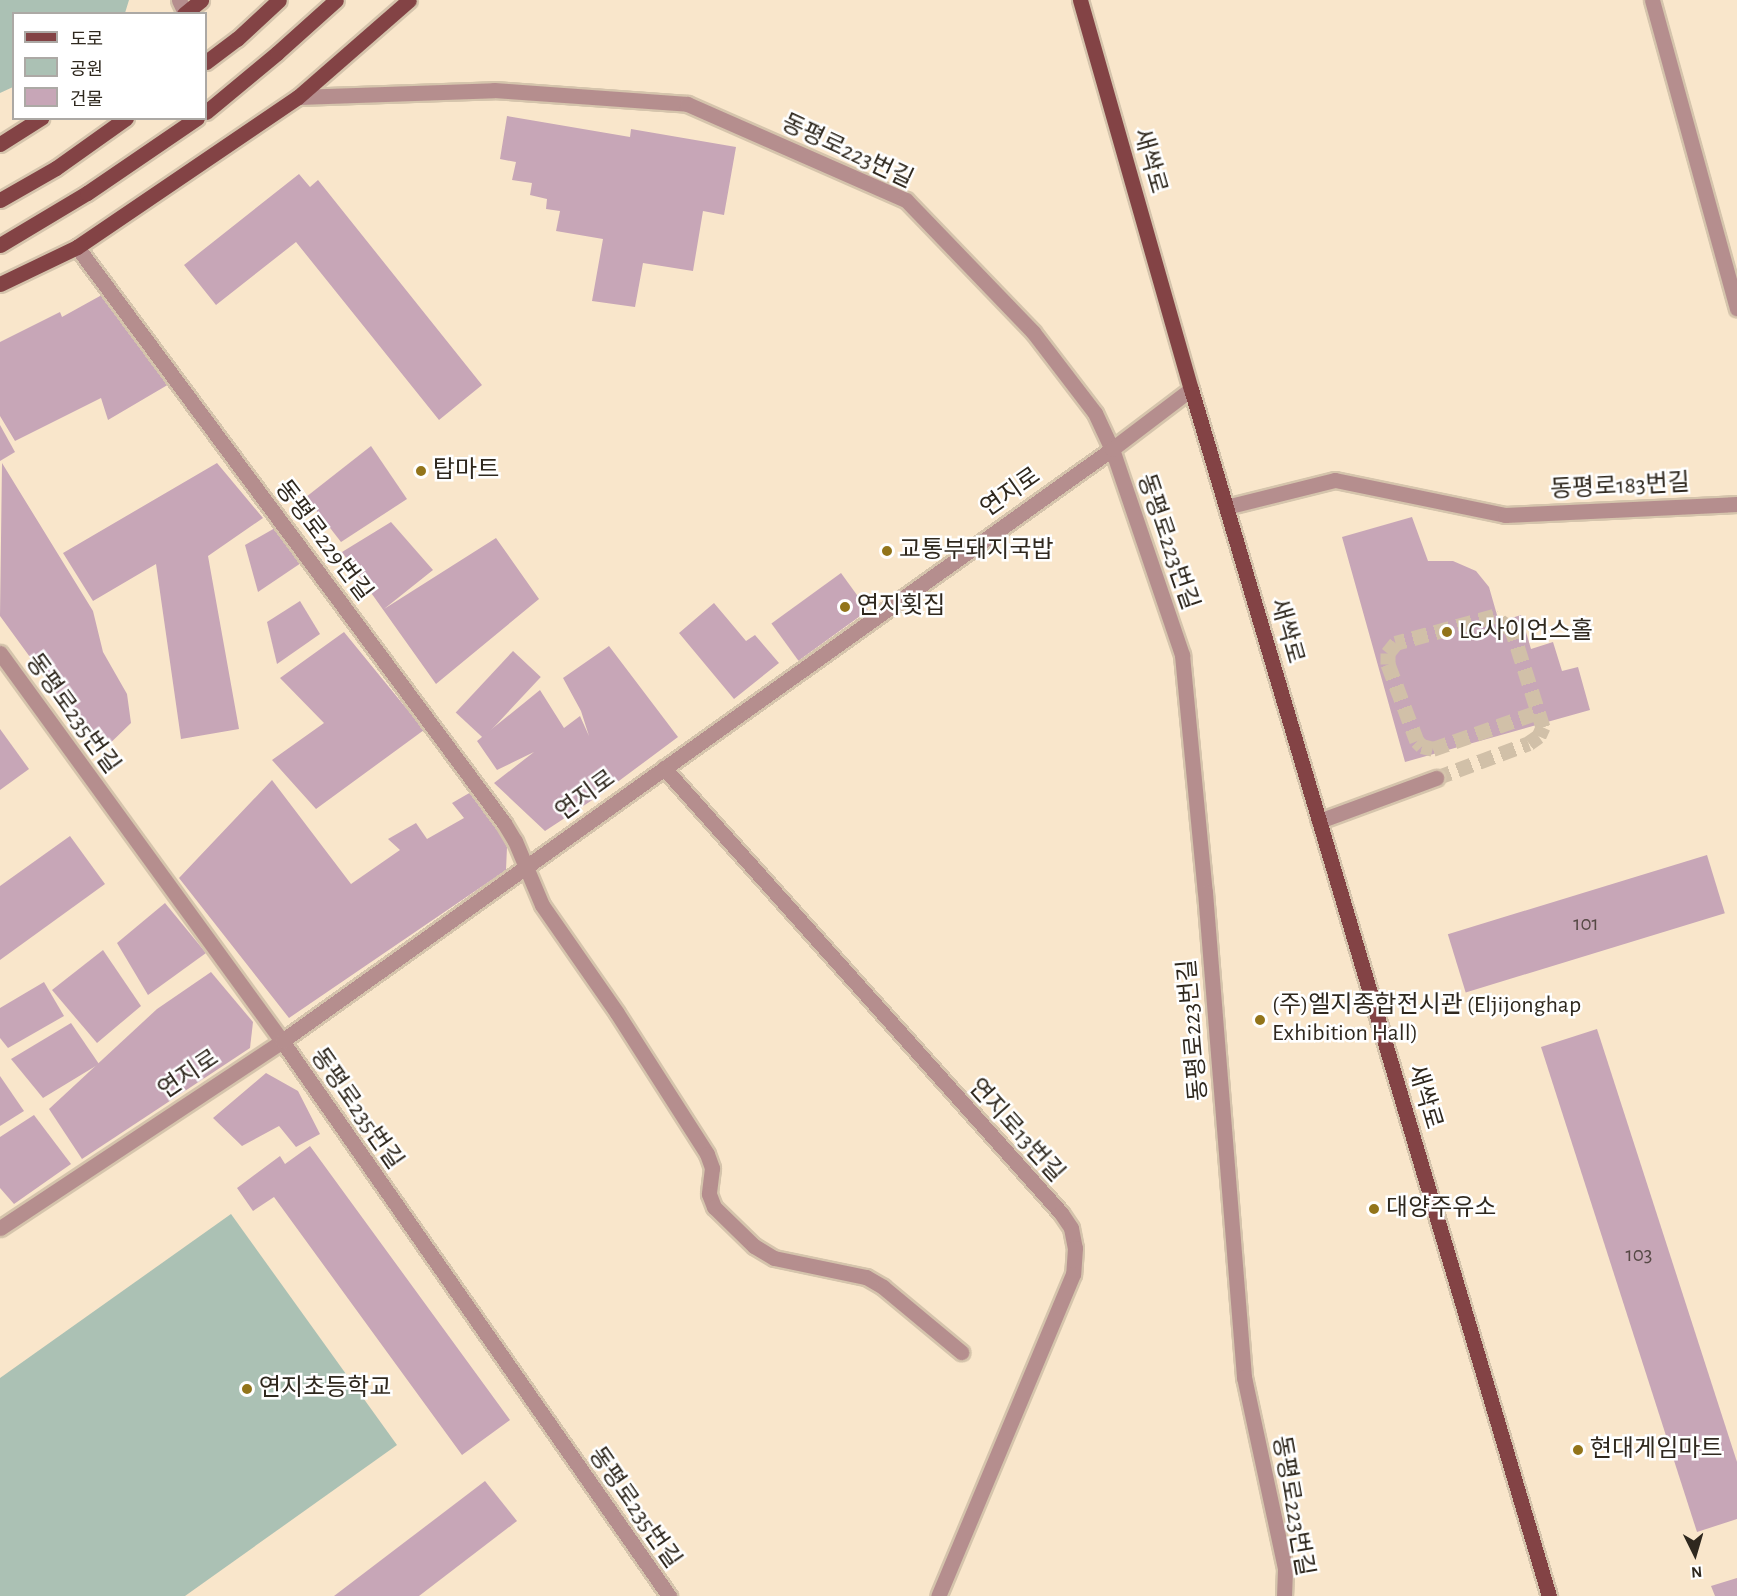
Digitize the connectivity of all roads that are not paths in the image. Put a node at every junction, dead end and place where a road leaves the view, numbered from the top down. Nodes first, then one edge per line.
1 (201, 0) edge
2 (279, 0) edge
3 (336, 0) edge
4 (409, 0) edge
5 (1080, 0) edge
6 (1652, 0) edge
7 (182, 9) edge
8 (207, 61) edge
9 (298, 97) junction
10 (207, 111) edge
11 (38, 120) edge
12 (123, 120) edge
13 (194, 120) edge
14 (0, 144) edge
15 (0, 200) edge
16 (0, 245) edge
17 (77, 247) junction
18 (0, 284) edge
19 (1737, 308) edge
20 (1191, 389) junction
21 (1112, 449) junction
22 (1737, 504) edge
23 (1226, 507) junction
24 (0, 652) edge
25 (664, 768) junction
26 (1436, 778) tunnel mouth
27 (1319, 821) junction
28 (526, 867) junction
29 (282, 1041) junction
30 (0, 1228) edge
31 (961, 1352) dead end
32 (669, 1596) edge
33 (938, 1596) edge
34 (1284, 1596) edge
35 (1549, 1596) edge

1 - 7 main road
2 - 8 main road
3 - 10 main road
4 - 9 main road
5 - 20 main road, 새싹로
6 - 19 street
9 - 17 main road
9 - 21 street, 동평로223번길
11 - 14 main road
12 - 15 main road
13 - 16 main road
17 - 18 main road
17 - 28 street, 동평로229번길
20 - 21 street, 연지로
20 - 23 main road, 새싹로
21 - 25 street, 연지로
21 - 34 street, 동평로223번길
22 - 23 street, 동평로183번길
23 - 27 main road, 새싹로
24 - 29 street, 동평로235번길
25 - 28 street, 연지로
25 - 33 street, 연지로13번길
26 - 27 street
27 - 35 main road, 새싹로
28 - 29 street, 연지로
28 - 31 street, 동평로229번길
29 - 30 street, 연지로
29 - 32 street, 동평로235번길

